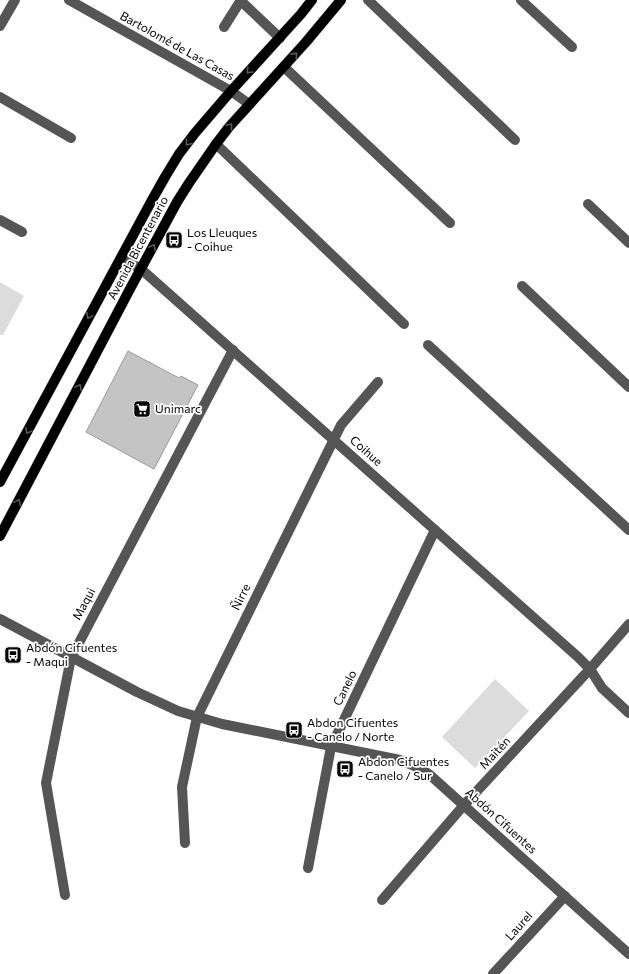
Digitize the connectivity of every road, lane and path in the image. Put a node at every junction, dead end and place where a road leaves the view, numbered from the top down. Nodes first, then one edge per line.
1 (15, 0) edge
2 (69, 0) edge
3 (241, 0) edge
4 (312, 0) edge
5 (341, 0) edge
6 (368, 0) edge
7 (521, 0) edge
8 (0, 26) edge
9 (224, 27) dead end
10 (280, 38) junction
11 (572, 47) dead end
12 (284, 67) junction
13 (231, 91) junction
14 (0, 97) edge
15 (250, 104) junction
16 (71, 138) dead end
17 (515, 140) dead end
18 (216, 144) junction
19 (588, 204) dead end
20 (0, 220) edge
21 (450, 223) dead end
22 (22, 232) dead end
23 (629, 243) edge
24 (121, 258) junction
25 (141, 269) junction
26 (522, 286) dead end
27 (404, 324) dead end
28 (428, 345) dead end
29 (233, 350) junction
30 (378, 382) dead end
31 (629, 387) edge
32 (333, 439) junction
33 (0, 482) edge
34 (435, 530) junction
35 (629, 530) edge
36 (0, 536) edge
37 (0, 620) edge
38 (629, 624) edge
39 (71, 658) junction
40 (590, 668) junction
41 (629, 713) edge
42 (197, 717) junction
43 (331, 747) junction
44 (464, 805) junction
45 (185, 843) dead end
46 (308, 868) dead end
47 (65, 895) dead end
48 (564, 896) junction
49 (382, 900) dead end
50 (629, 954) edge
51 (493, 974) edge

1 - 8 street
2 - 13 street, Bartolomé de Las Casas
3 - 9 street
3 - 10 street
4 - 10 main road, Avenida Bicentenario
12 -> 5 main road, Avenida Bicentenario
6 - 17 street
7 - 11 street
10 -> 13 main road, Avenida Bicentenario
12 - 15 main road, Avenida Bicentenario
12 - 21 street
13 - 15 street, Bartolomé de Las Casas
13 -> 24 main road, Avenida Bicentenario
14 - 16 street
18 -> 15 main road, Avenida Bicentenario
25 -> 18 main road, Avenida Bicentenario
18 - 27 street
19 - 23 street
20 - 22 street
24 - 25 street, Coihue
24 -> 33 main road, Avenida Bicentenario
25 - 29 street, Coihue
36 -> 25 main road, Avenida Bicentenario
26 - 31 street
28 - 35 street
29 - 32 street, Coihue
29 - 39 street, Maqui
30 - 32 street, Ñirre
32 - 34 street, Coihue
32 - 42 street, Ñirre
34 - 40 street, Coihue
34 - 43 street, Canelo
37 - 39 street, Abdón Cifuentes
38 - 40 street, Maitén
39 - 42 street, Abdón Cifuentes
39 - 47 street, Maqui
40 - 41 street, Coihue
40 - 44 street, Maitén
42 - 43 street, Abdón Cifuentes
42 - 45 street, Ñirre
43 - 44 street, Abdón Cifuentes
43 - 46 street, Canelo
44 - 48 street, Abdón Cifuentes
44 - 49 street, Maitén
48 - 50 street, Abdón Cifuentes
48 - 51 street, Laurel

